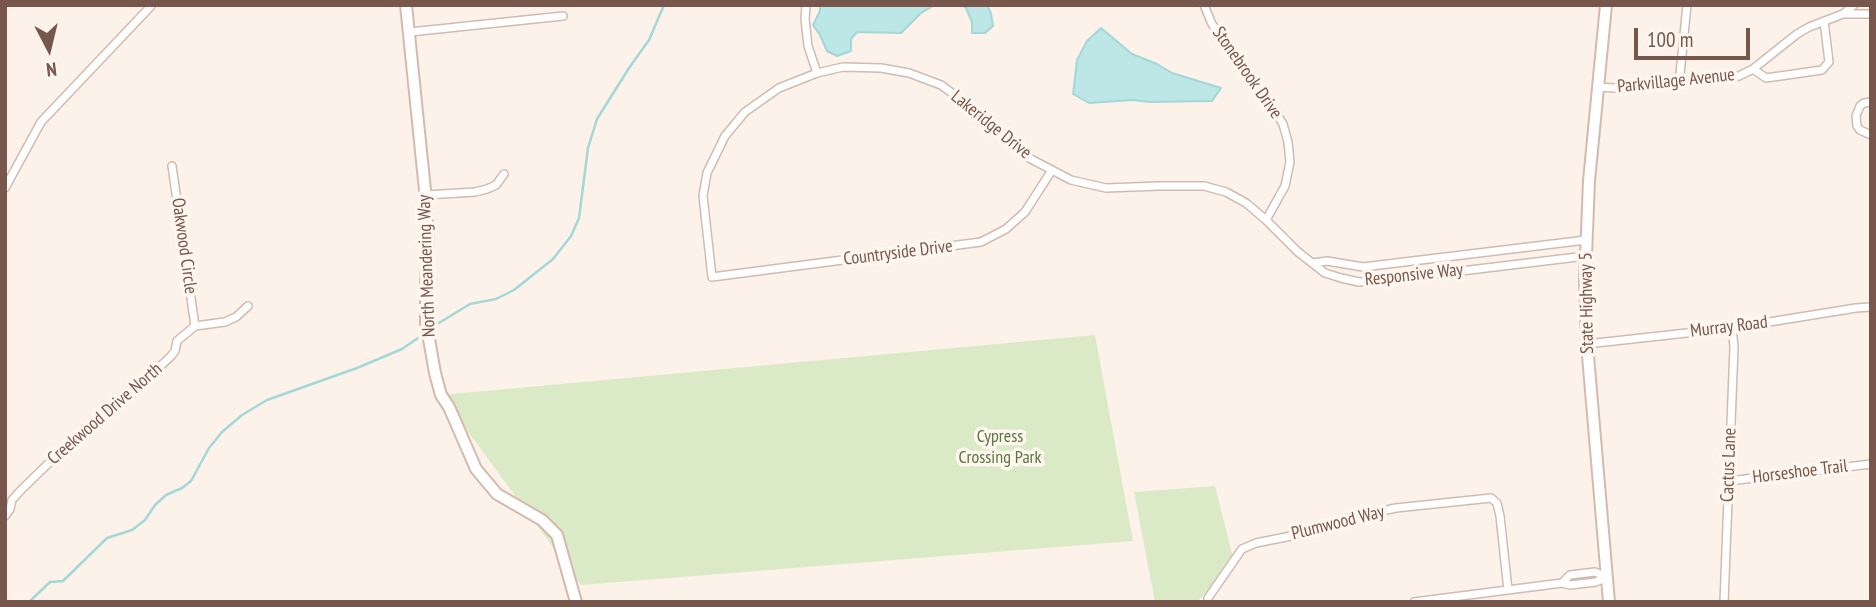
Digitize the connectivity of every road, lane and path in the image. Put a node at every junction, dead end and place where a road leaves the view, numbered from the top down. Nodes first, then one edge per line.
1 (406, 5) edge
2 (806, 5) edge
3 (1204, 5) edge
4 (1606, 5) edge
5 (1687, 5) edge
6 (1854, 5) edge
7 (151, 6) edge
8 (1843, 14) junction
9 (1871, 14) edge
10 (563, 16) dead end
11 (1824, 21) junction
12 (410, 32) junction
13 (1753, 69) junction
14 (817, 73) junction
15 (1679, 84) junction
16 (1597, 87) junction
17 (1871, 103) edge
18 (1871, 135) edge
19 (172, 166) dead end
20 (1052, 170) junction
21 (505, 174) dead end
22 (5, 188) edge
23 (425, 195) junction
24 (1266, 220) junction
25 (1586, 240) junction
26 (1586, 256) junction
27 (1313, 263) junction
28 (712, 277) joint
29 (248, 306) dead end
30 (1871, 307) edge
31 (195, 326) junction
32 (1732, 328) junction
33 (1587, 344) junction
34 (1871, 464) edge
35 (1729, 481) junction
36 (5, 516) edge
37 (1606, 577) junction
38 (1508, 590) junction
39 (576, 602) edge
40 (1208, 602) edge
41 (1414, 602) edge
42 (1609, 602) edge
43 (1724, 602) edge

1 - 12 street, North Meandering Way
2 - 14 street
3 - 24 street, Stonebrook Drive
4 - 16 street, State Highway 5
5 - 15 street
6 - 8 street, Parkvillage Avenue
7 - 22 street
8 - 9 street, Parkvillage Avenue
8 - 11 street, Parkvillage Avenue
10 - 12 street
11 - 13 street, Parkvillage Avenue
11 - 13 street, Parkvillage Avenue
12 - 23 street, North Meandering Way
13 - 15 street, Parkvillage Avenue
14 - 20 street, Lakeridge Drive
14 - 28 street, Lakeridge Drive
15 - 16 street, Parkvillage Avenue
16 - 25 street, State Highway 5
17 - 18 street
19 - 31 street, Oakwood Circle
20 - 24 street, Lakeridge Drive
20 - 28 street, Countryside Drive
21 - 23 street
23 - 39 street, North Meandering Way
24 - 27 street, Lakeridge Drive
25 - 26 street, State Highway 5
25 - 27 street, Responsive Way
26 - 27 street, Responsive Way
26 - 33 street, State Highway 5
29 - 31 street
30 - 32 street, Murray Road
31 - 36 street, Creekwood Drive North
32 - 33 street, Murray Road
32 - 35 street, Cactus Lane
33 - 37 street, State Highway 5
34 - 35 street, Horseshoe Trail
35 - 43 street, Cactus Lane
37 - 38 street
37 - 42 street, State Highway 5
38 - 40 street, Plumwood Way
38 - 41 street

